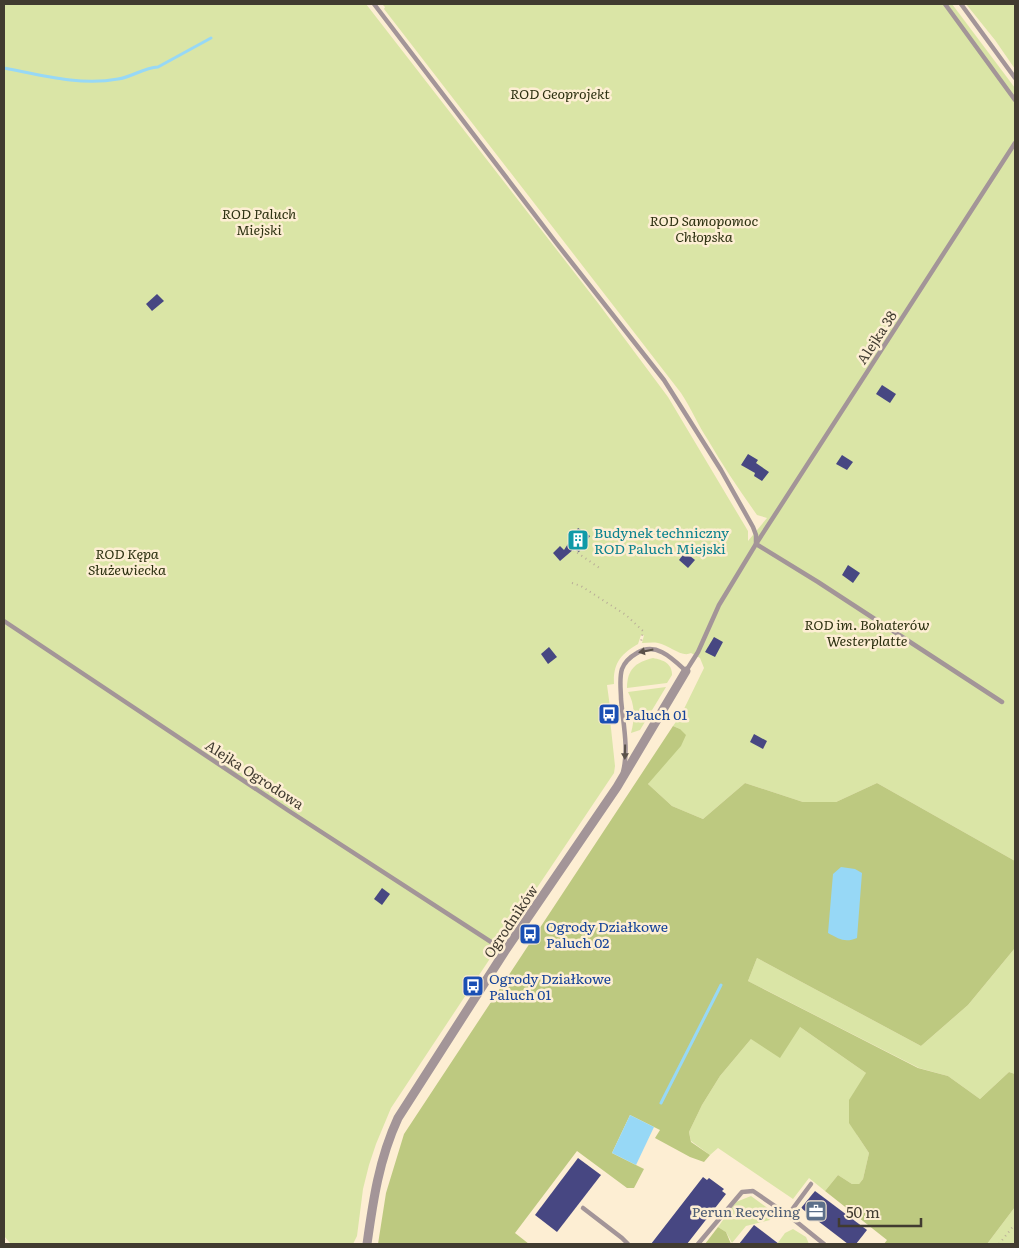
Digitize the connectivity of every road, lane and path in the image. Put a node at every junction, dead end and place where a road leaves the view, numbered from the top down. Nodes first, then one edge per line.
1 (374, 4) edge
2 (946, 4) edge
3 (961, 4) edge
4 (1015, 78) edge
5 (1015, 100) edge
6 (1015, 143) edge
7 (756, 544) junction
8 (569, 547) dead end
9 (600, 569) dead end
10 (572, 583) dead end
11 (4, 620) edge
12 (642, 635) dead end
13 (696, 654) joint
14 (686, 671) junction
15 (1002, 702) dead end
16 (617, 787) junction
17 (505, 951) junction
18 (811, 1184) dead end
19 (583, 1208) dead end
20 (788, 1215) junction
21 (1015, 1224) edge
22 (818, 1240) junction
23 (367, 1244) edge
24 (628, 1244) edge
25 (698, 1244) edge
26 (814, 1244) edge
27 (824, 1244) edge
28 (999, 1244) edge

1 - 7 lane
2 - 5 lane
3 - 4 lane
6 - 7 lane, Alejka 38
7 - 13 lane, Alejka 38
7 - 15 lane
8 - 9 path
10 - 12 path
11 - 17 lane, Alejka Ogrodowa
13 - 14 lane, Ogrodników
14 - 16 street, Ogrodników
14 -> 16 lane
16 - 17 street, Ogrodników
17 - 23 street, Ogrodników
18 - 20 lane
19 - 24 lane
20 - 22 lane
20 - 25 lane
21 - 28 path
22 - 26 lane
22 - 27 lane

